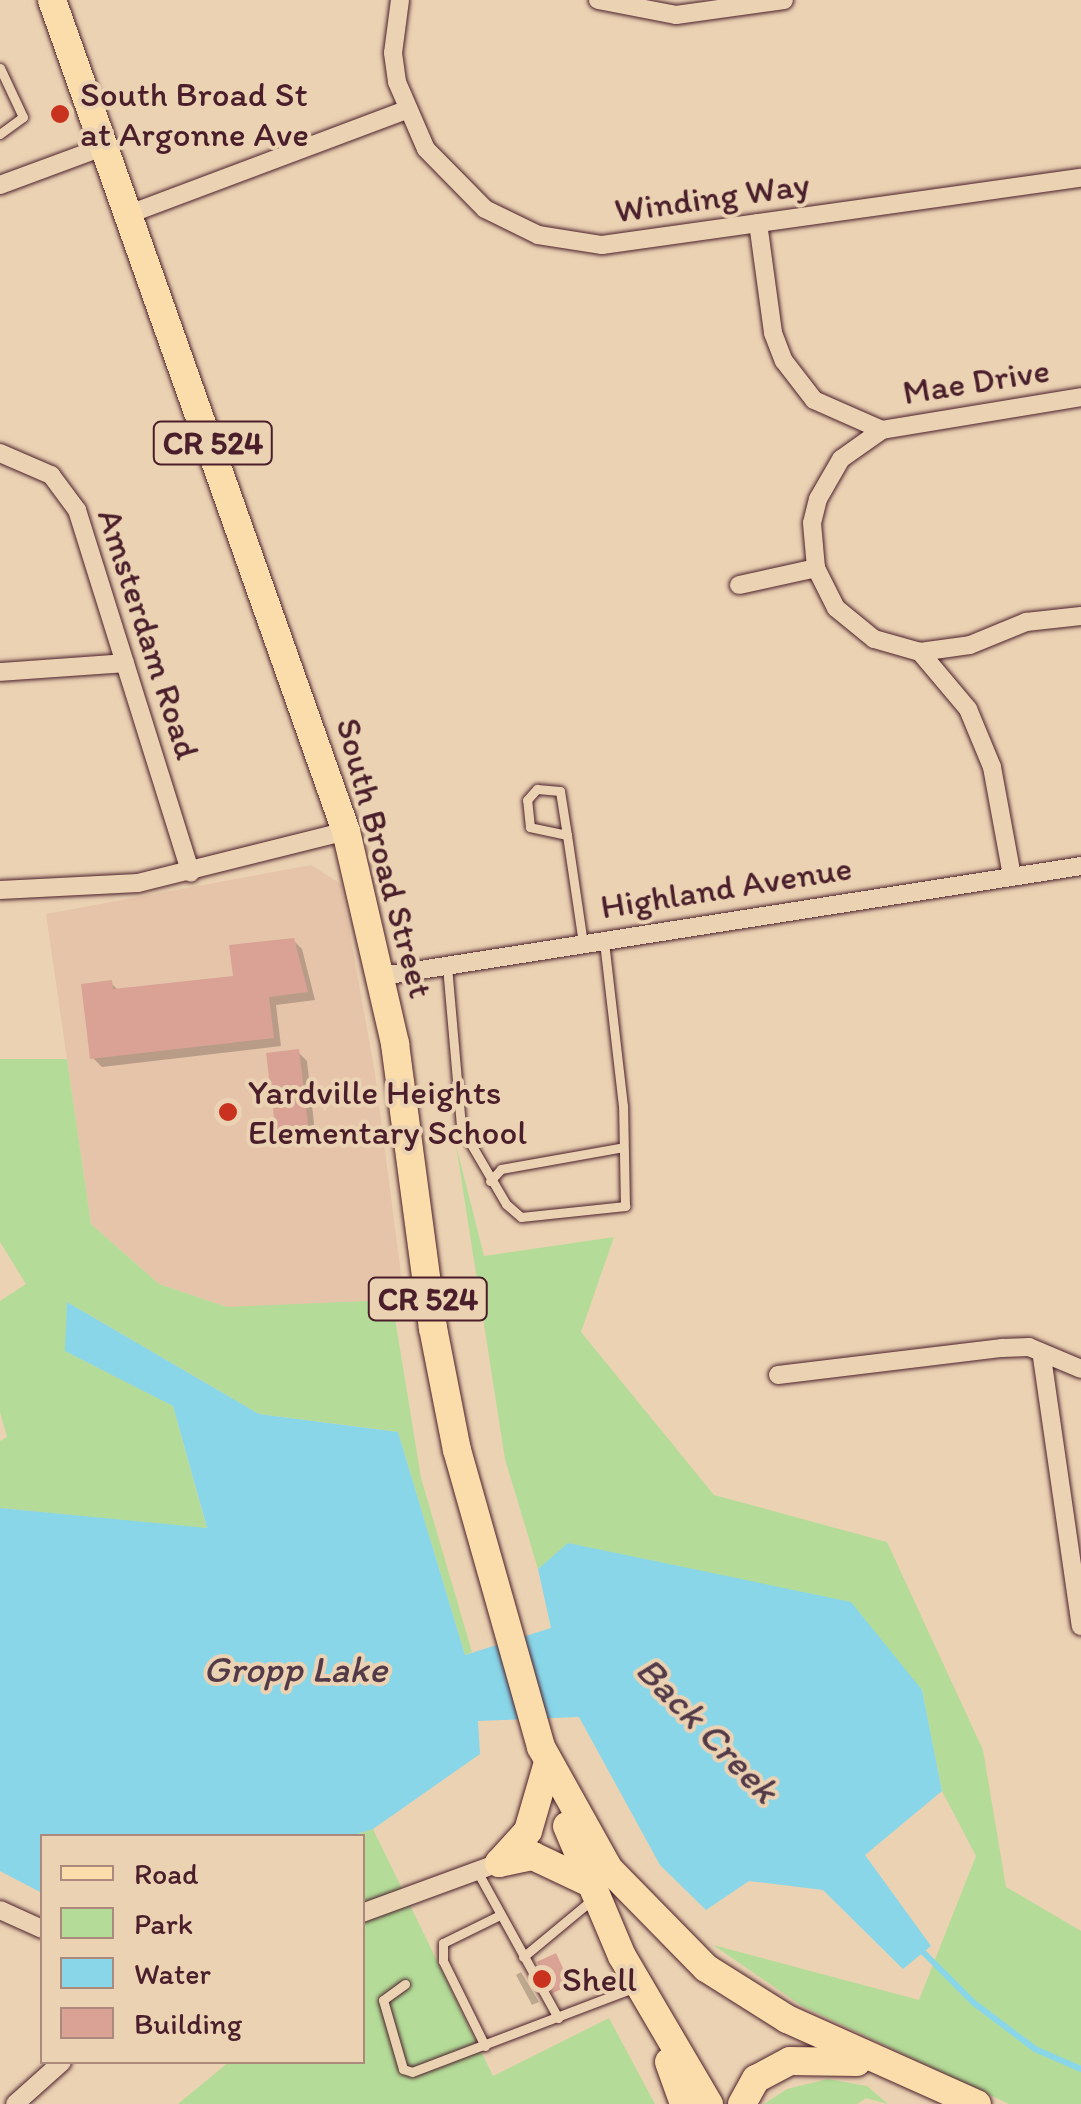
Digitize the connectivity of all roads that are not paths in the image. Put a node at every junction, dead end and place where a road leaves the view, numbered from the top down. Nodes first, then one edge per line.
1 (52, 0) edge
2 (400, 0) edge
3 (598, 0) edge
4 (784, 0) edge
5 (0, 68) edge
6 (406, 110) junction
7 (0, 134) edge
8 (108, 145) junction
9 (1081, 178) edge
10 (0, 184) edge
11 (132, 213) junction
12 (758, 223) junction
13 (1081, 397) edge
14 (882, 430) junction
15 (0, 454) edge
16 (816, 568) junction
17 (739, 585) dead end
18 (1081, 616) edge
19 (920, 652) junction
20 (125, 663) junction
21 (0, 672) edge
22 (346, 832) junction
23 (567, 834) junction
24 (1081, 866) edge
25 (191, 873) junction
26 (1012, 876) junction
27 (0, 890) edge
28 (603, 940) junction
29 (582, 943) junction
30 (446, 966) junction
31 (382, 976) junction
32 (619, 1148) junction
33 (490, 1181) junction
34 (1042, 1357) junction
35 (1081, 1369) edge
36 (778, 1375) dead end
37 (1081, 1626) edge
38 (544, 1755) junction
39 (488, 1867) junction
40 (591, 1890) junction
41 (0, 1910) edge
42 (365, 1911) edge
43 (500, 1915) junction
44 (40, 1928) edge
45 (523, 1956) junction
46 (622, 1956) junction
47 (405, 1984) dead end
48 (636, 1987) junction
49 (558, 2018) junction
50 (485, 2046) junction
51 (55, 2067) edge
52 (916, 2077) junction
53 (15, 2104) edge
54 (684, 2104) edge
55 (709, 2104) edge
56 (742, 2104) edge
57 (977, 2104) edge

1 - 8 main road, South Broad Street / CR 524
2 - 6 street, Winding Way
3 - 4 street
5 - 7 lane
6 - 11 street
6 - 12 street, Winding Way
8 - 10 street
8 - 11 main road, South Broad Street / CR 524
9 - 12 street, Winding Way
11 - 22 main road, South Broad Street / CR 524
12 - 14 street
13 - 14 street, Mae Drive
14 - 16 street
15 - 20 street, Amsterdam Road
16 - 17 street
16 - 19 street
18 - 19 street
19 - 26 street
20 - 21 street
20 - 25 street, Amsterdam Road
22 - 25 street
22 - 31 main road, South Broad Street / CR 524
23 - 23 lane
23 - 29 lane
24 - 26 street, Highland Avenue
25 - 27 street
26 - 28 street, Highland Avenue
28 - 29 street, Highland Avenue
28 - 32 lane
29 - 30 street, Highland Avenue
30 - 31 street, Highland Avenue
30 - 33 lane
31 - 38 main road, South Broad Street / CR 524
32 - 33 lane
32 - 33 lane
34 - 35 street
34 - 36 street
34 - 37 street
38 - 39 main road
38 - 40 main road, South Broad Street / CR 524
38 - 52 main road, South Broad Street / CR 524
39 - 40 main road
39 - 42 street
39 - 43 lane
40 - 45 lane
40 - 46 main road, South Broad Street / CR 524
41 - 44 street
43 - 45 lane
43 - 50 lane
45 - 49 lane
46 - 48 main road
46 - 55 main road, South Broad Street / CR 524
47 - 50 lane
48 - 49 lane
48 - 54 main road
49 - 50 lane
51 - 53 street
52 - 56 main road
52 - 57 main road, South Broad Street / CR 524

